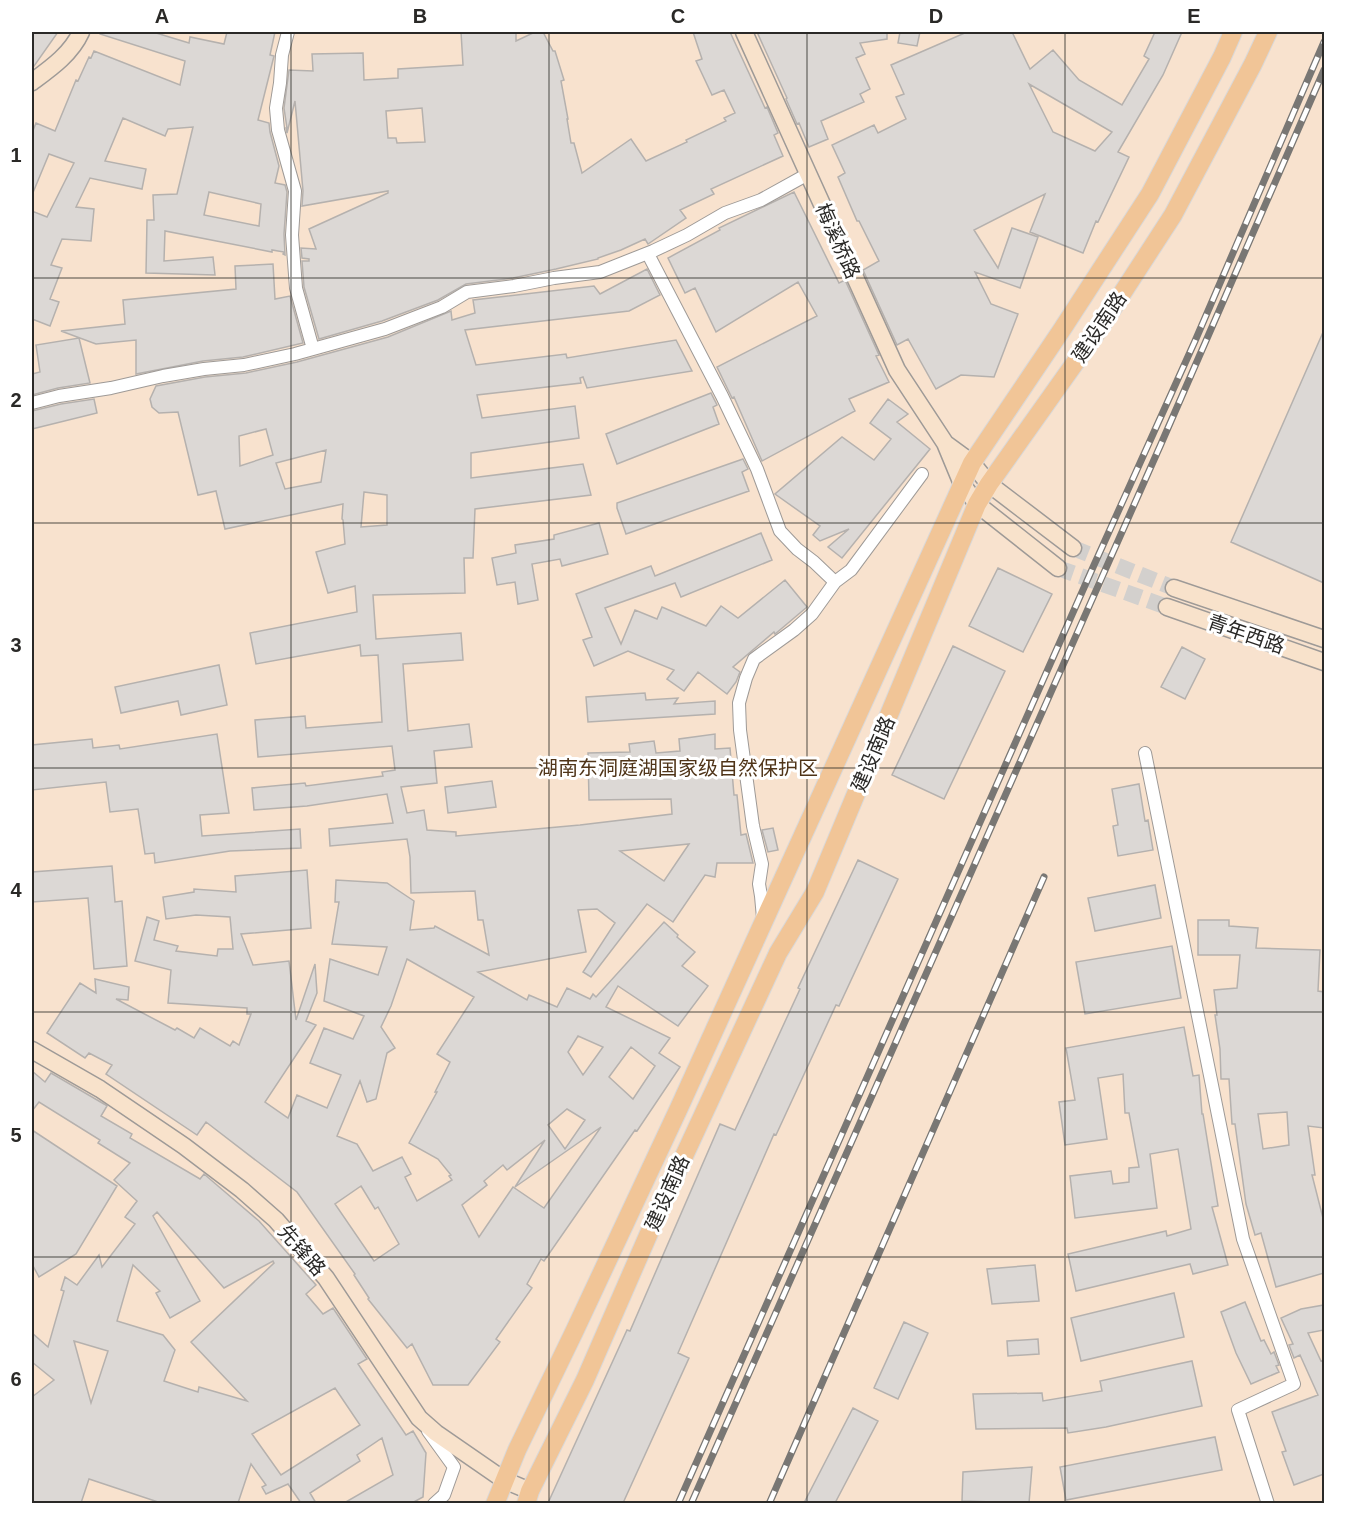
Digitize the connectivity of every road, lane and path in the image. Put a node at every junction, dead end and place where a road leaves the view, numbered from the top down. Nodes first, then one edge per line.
1 (81, 32) edge
2 (288, 32) edge
3 (744, 32) edge
4 (1233, 32) edge
5 (1268, 32) edge
6 (32, 82) edge
7 (808, 174) junction
8 (648, 254) junction
9 (313, 349) junction
10 (32, 403) edge
11 (945, 443) junction
12 (972, 463) junction
13 (922, 474) dead end
14 (962, 484) junction
15 (989, 484) junction
16 (977, 504) junction
17 (1073, 548) tunnel mouth
18 (1058, 568) tunnel mouth
19 (835, 582) junction
20 (1174, 588) tunnel mouth
21 (1167, 607) tunnel mouth
22 (1324, 639) edge
23 (1324, 662) edge
24 (1145, 753) dead end
25 (763, 921) junction
26 (32, 1050) edge
27 (419, 1418) junction
28 (504, 1480) junction
29 (528, 1497) edge
30 (435, 1503) edge
31 (495, 1503) edge
32 (1268, 1503) edge

1 - 6 main road
2 - 9 street
3 - 7 main road, 梅溪桥路
4 - 12 main road, 建设南路
5 - 15 main road, 建设南路
7 - 8 street
7 - 11 main road, 梅溪桥路
8 - 9 street
8 - 19 street
9 - 10 street
11 - 12 main road
11 - 14 main road
12 - 14 main road, 建设南路
12 - 15 main road
13 - 19 street
14 - 16 main road
14 - 25 main road, 建设南路
15 - 16 main road, 建设南路
15 - 17 main road
16 - 18 main road
16 - 29 main road, 建设南路
19 - 25 street
20 - 22 main road, 青年西路
21 - 23 main road, 青年西路
24 - 32 street
25 - 28 main road, 建设南路
26 - 27 main road, 先锋路
27 - 28 main road, 先锋路
27 - 30 street
28 - 29 main road, 先锋路
28 - 31 main road, 建设南路

